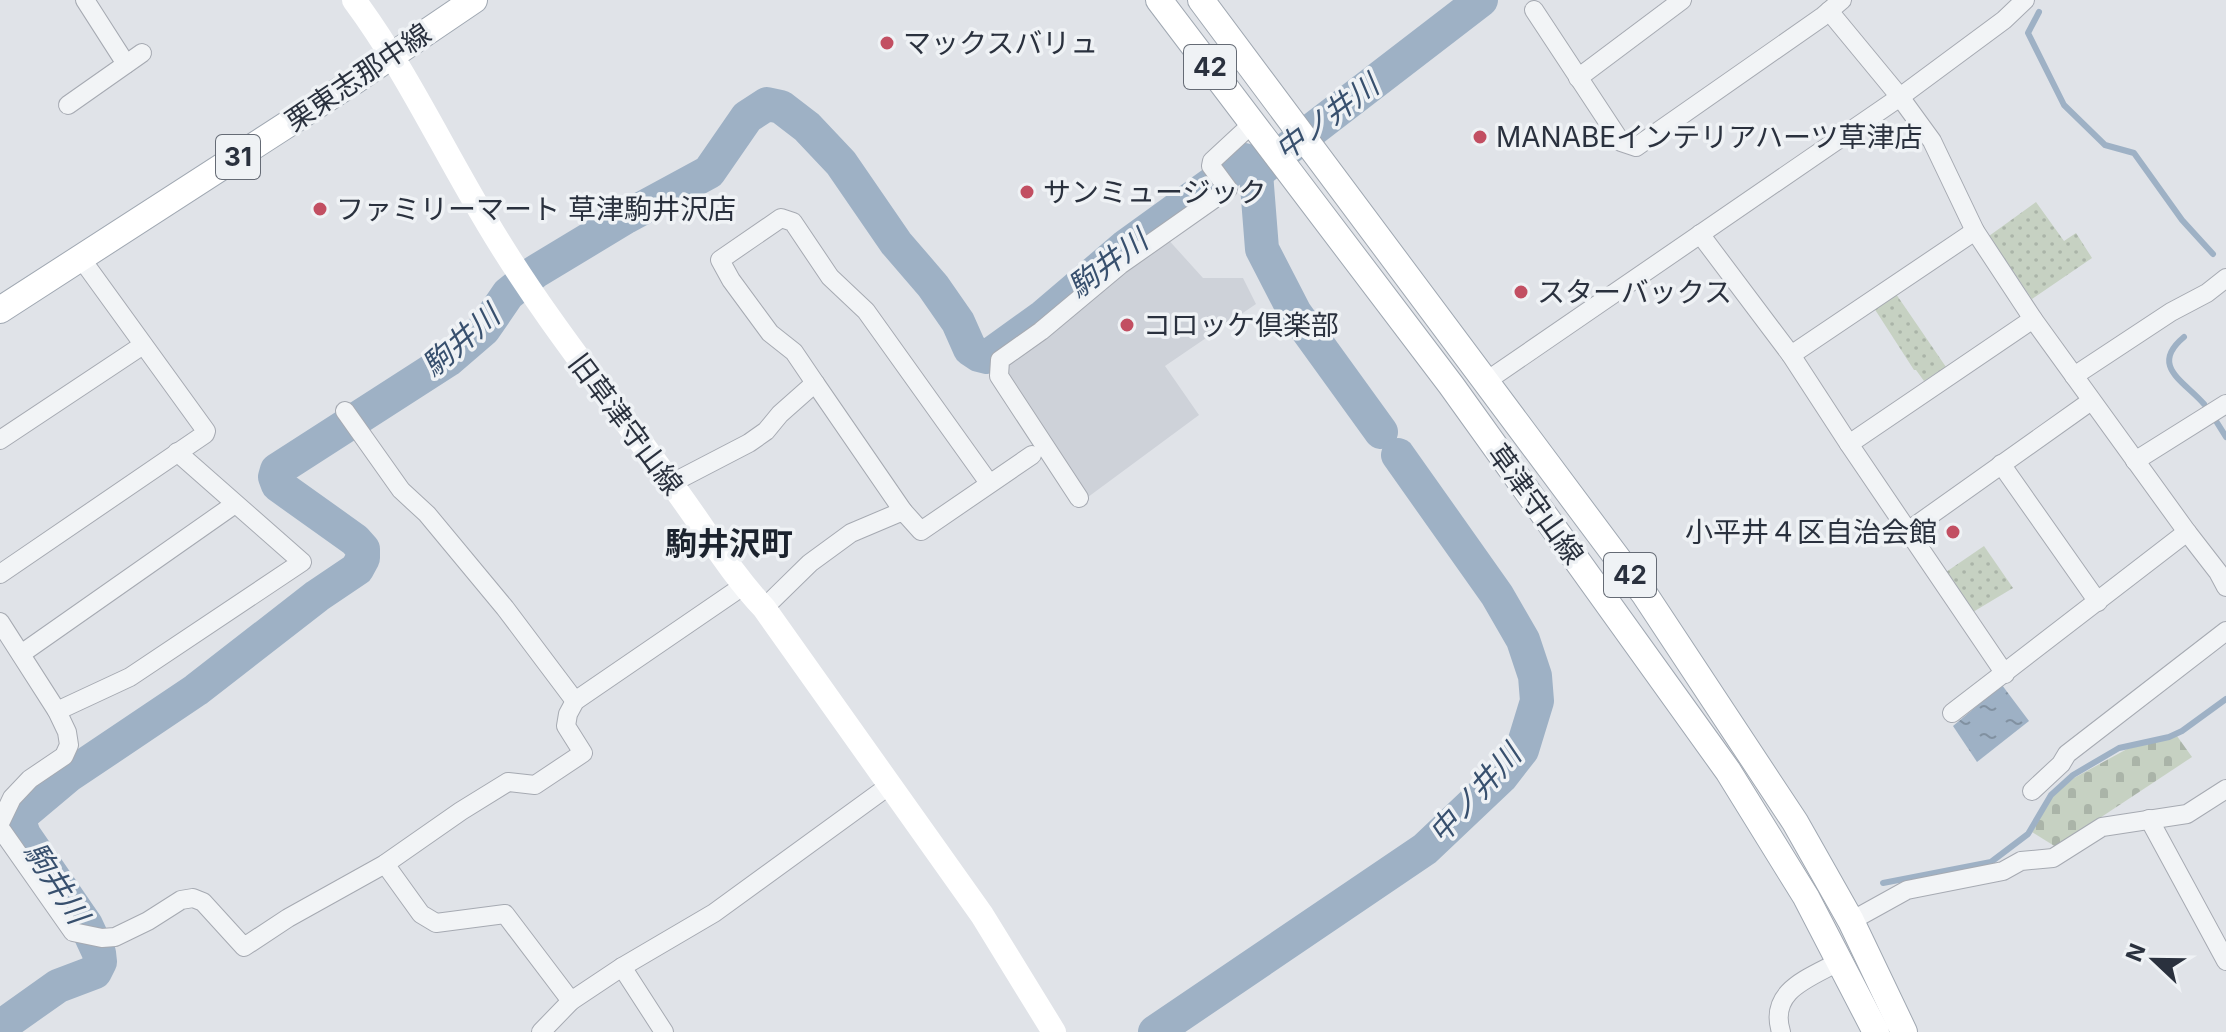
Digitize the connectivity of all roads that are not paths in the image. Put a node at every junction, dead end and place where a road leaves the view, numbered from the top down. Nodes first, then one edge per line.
1 (85, 0) edge
2 (354, 0) edge
3 (474, 0) edge
4 (1159, 0) edge
5 (1201, 0) edge
6 (1682, 0) edge
7 (2025, 0) edge
8 (1827, 7) edge
9 (1534, 10) dead end
10 (142, 53) dead end
11 (392, 56) junction
12 (126, 64) junction
13 (1578, 78) junction
14 (1900, 97) junction
15 (68, 105) dead end
16 (1257, 128) junction
17 (1975, 231) junction
18 (1700, 234) junction
19 (80, 257) junction
20 (2226, 278) edge
21 (0, 310) edge
22 (2033, 319) junction
23 (143, 345) junction
24 (1791, 355) junction
25 (2074, 376) junction
26 (1485, 382) junction
27 (815, 383) junction
28 (2091, 401) junction
29 (2226, 404) edge
30 (345, 411) dead end
31 (0, 440) edge
32 (1849, 444) junction
33 (177, 452) junction
34 (1032, 455) dead end
35 (2135, 461) junction
36 (2001, 464) junction
37 (672, 483) junction
38 (989, 483) junction
39 (1079, 498) dead end
40 (235, 504) junction
41 (903, 511) junction
42 (1908, 531) junction
43 (2187, 532) junction
44 (0, 574) edge
45 (743, 586) junction
46 (2226, 587) edge
47 (2098, 602) junction
48 (764, 608) junction
49 (0, 622) edge
50 (2226, 631) edge
51 (21, 654) junction
52 (2005, 674) junction
53 (575, 701) junction
54 (57, 711) junction
55 (1952, 713) dead end
56 (890, 785) junction
57 (2226, 789) edge
58 (2032, 791) dead end
59 (2149, 819) junction
60 (0, 825) edge
61 (385, 864) junction
62 (1851, 921) junction
63 (2218, 926) edge
64 (1840, 961) junction
65 (2226, 961) edge
66 (622, 967) junction
67 (571, 1001) junction
68 (541, 1032) edge
69 (664, 1032) edge
70 (1054, 1032) edge
71 (1781, 1032) edge
72 (1876, 1032) edge
73 (1904, 1032) edge

1 - 12 street
2 - 11 street, 旧草津守山線
3 - 11 main road, 栗東志那中線 / 31
4 - 16 main road, 草津守山線 / 42
5 - 26 main road, 草津守山線 / 42
6 - 13 street
7 - 14 street
8 - 13 street
8 - 14 street
9 - 13 street
10 - 12 street
11 - 19 main road, 栗東志那中線 / 31
11 - 37 street, 旧草津守山線
12 - 15 street
14 - 17 street
14 - 18 street
16 - 39 street
16 - 64 main road, 草津守山線 / 42
17 - 22 street
17 - 24 street
18 - 24 street
18 - 26 street
19 - 21 main road, 栗東志那中線 / 31
19 - 23 street
20 - 25 street
22 - 25 street
22 - 32 street
23 - 31 street
23 - 33 street
24 - 32 street
25 - 28 street
26 - 62 main road, 草津守山線 / 42
27 - 37 street
27 - 38 street
27 - 41 street
28 - 35 street
28 - 36 street
29 - 35 street
30 - 53 street
32 - 42 street
33 - 40 street
33 - 44 street
34 - 38 street
35 - 43 street
36 - 42 street
36 - 47 street
37 - 45 street, 旧草津守山線
38 - 41 street
40 - 51 street
40 - 54 street
41 - 48 street
42 - 52 street
43 - 46 street
43 - 47 street
45 - 48 street, 旧草津守山線
45 - 53 street
47 - 52 street
48 - 56 street, 旧草津守山線
49 - 51 street
50 - 58 street
51 - 54 street
52 - 55 street
53 - 61 street
54 - 60 street
56 - 66 street
56 - 70 street, 旧草津守山線
57 - 59 street
59 - 62 street
59 - 63 street
60 - 61 street
61 - 67 street
62 - 73 main road, 草津守山線 / 42
63 - 65 street
64 - 71 street
64 - 72 main road, 草津守山線 / 42
66 - 67 street
66 - 69 street
67 - 68 street

